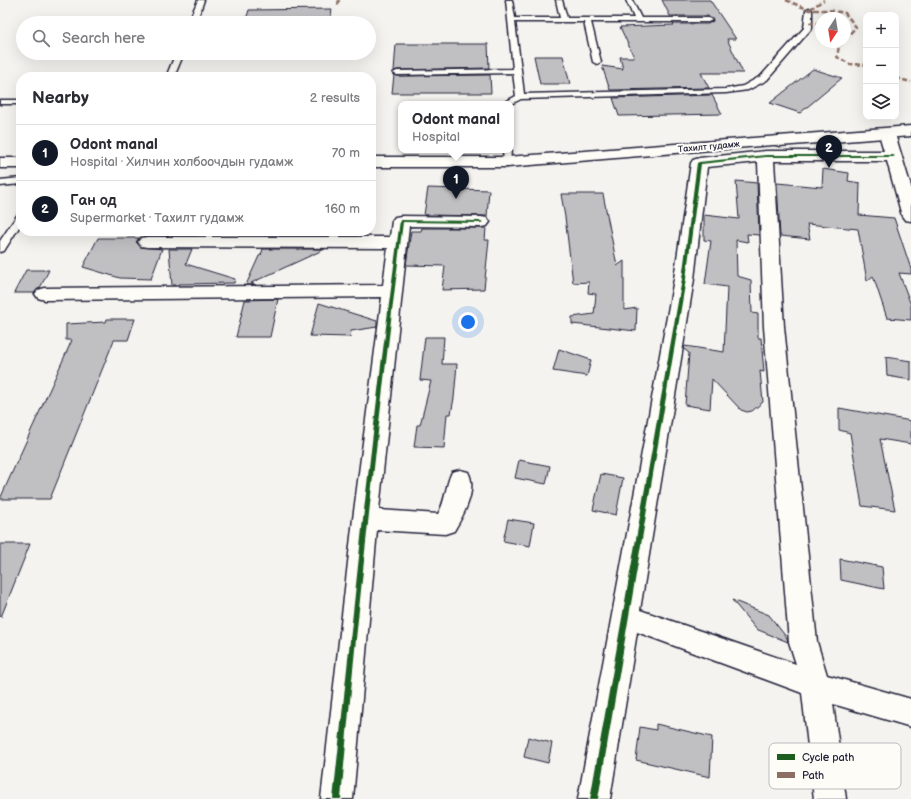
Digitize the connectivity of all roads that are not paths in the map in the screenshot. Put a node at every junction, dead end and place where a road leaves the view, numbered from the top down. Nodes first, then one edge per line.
1 (201, 0) edge
2 (509, 0) edge
3 (559, 0) edge
4 (629, 0) edge
5 (809, 10) dead end
6 (195, 16) edge
7 (512, 20) junction
8 (564, 20) junction
9 (587, 20) junction
10 (639, 20) junction
11 (708, 20) dead end
12 (177, 60) edge
13 (597, 62) dead end
14 (516, 71) junction
15 (172, 72) edge
16 (397, 73) dead end
17 (520, 97) junction
18 (511, 101) edge
19 (0, 102) edge
20 (16, 102) edge
21 (911, 131) edge
22 (887, 134) junction
23 (772, 149) junction
24 (507, 156) edge
25 (893, 156) junction
26 (376, 162) edge
27 (0, 163) edge
28 (16, 163) edge
29 (16, 181) edge
30 (0, 183) edge
31 (911, 216) edge
32 (481, 222) dead end
33 (16, 224) edge
34 (147, 242) dead end
35 (398, 243) junction
36 (0, 249) edge
37 (392, 291) junction
38 (45, 294) dead end
39 (460, 479) dead end
40 (365, 519) junction
41 (625, 616) junction
42 (816, 685) junction
43 (911, 713) edge
44 (823, 743) edge
45 (829, 789) edge
46 (337, 799) edge
47 (594, 799) edge
48 (830, 799) edge

1 - 6 lane
2 - 7 lane
3 - 8 lane
4 - 10 lane
5 - 17 lane
7 - 8 lane
7 - 14 lane
8 - 9 lane
9 - 10 lane
9 - 13 lane
10 - 11 lane
12 - 15 lane
14 - 16 lane
14 - 17 lane
17 - 18 lane
19 - 20 lane
21 - 22 street, Тахилт гудамж
22 - 23 street, Тахилт гудамж
22 - 25 street
23 - 24 street, Тахилт гудамж
23 - 25 street
23 - 41 street
23 - 42 street
24 - 26 street, Тахилт гудамж
25 - 31 street
27 - 28 street
29 - 30 lane
32 - 35 street
33 - 36 lane
34 - 35 street
35 - 37 street
37 - 38 street
37 - 40 street
39 - 40 street
40 - 46 street
41 - 42 street
41 - 47 street
42 - 43 street
42 - 44 street
45 - 48 street

